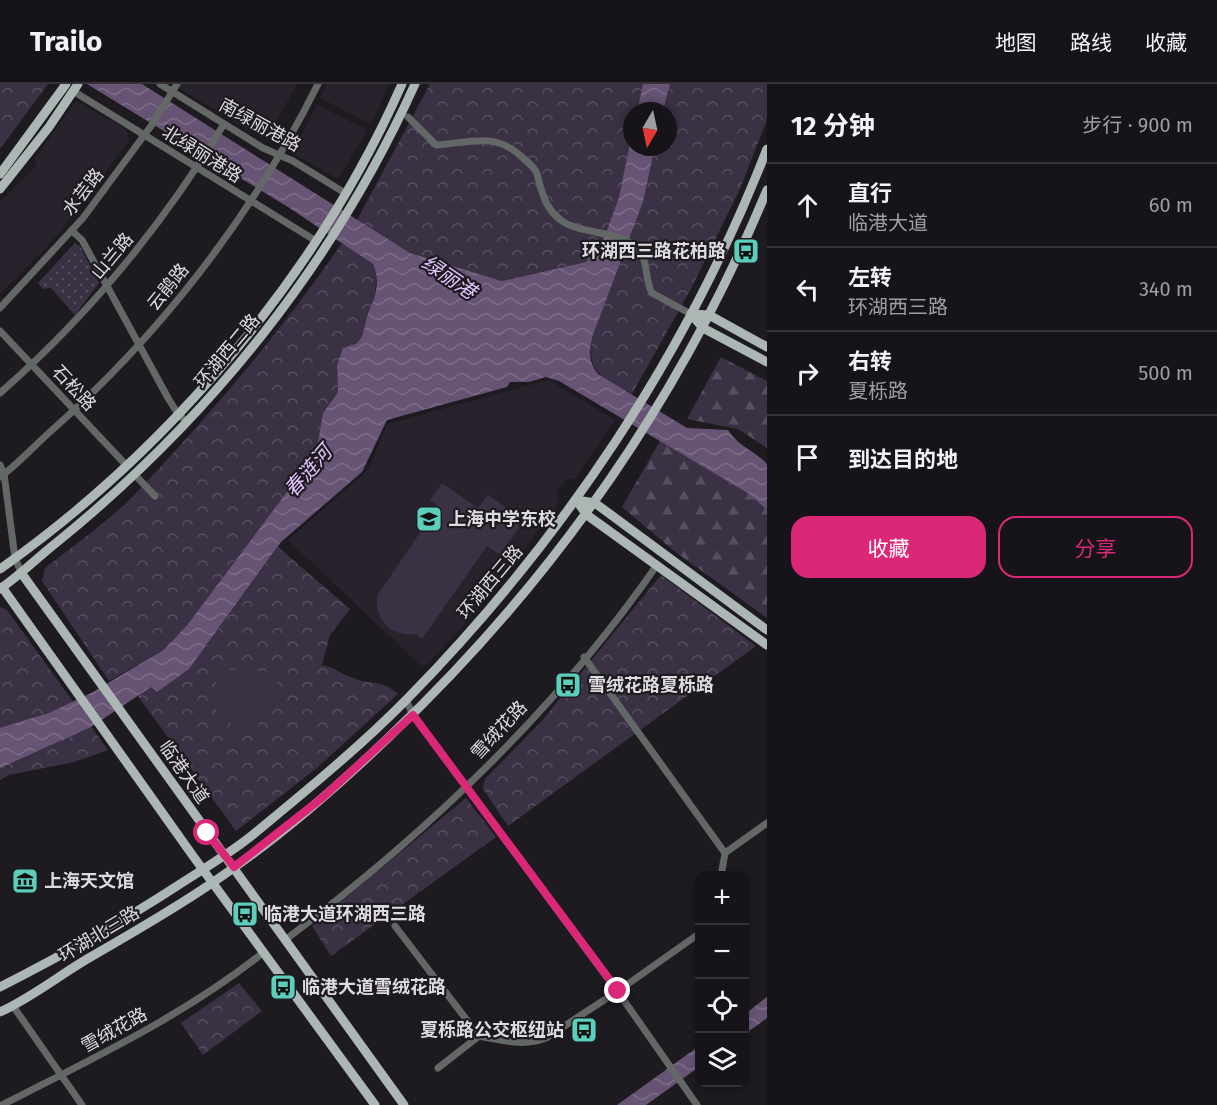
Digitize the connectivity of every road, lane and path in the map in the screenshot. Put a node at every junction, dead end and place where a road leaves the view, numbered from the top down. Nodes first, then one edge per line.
1 (160, 84) edge
2 (177, 84) edge
3 (318, 84) edge
4 (402, 84) edge
5 (415, 84) edge
6 (73, 86) edge
7 (171, 95) junction
8 (408, 117) dead end
9 (224, 123) junction
10 (144, 135) junction
11 (767, 149) edge
12 (280, 155) junction
13 (197, 169) junction
14 (0, 174) edge
15 (0, 189) edge
16 (767, 190) edge
17 (345, 193) junction
18 (249, 201) junction
19 (72, 231) junction
20 (316, 241) junction
21 (108, 284) junction
22 (0, 309) edge
23 (691, 314) junction
24 (709, 315) junction
25 (703, 328) junction
26 (0, 331) edge
27 (138, 345) junction
28 (767, 347) edge
29 (767, 362) edge
30 (32, 364) junction
31 (0, 393) edge
32 (75, 410) junction
33 (178, 414) junction
34 (187, 422) junction
35 (0, 465) edge
36 (126, 465) junction
37 (2, 475) edge
38 (135, 475) junction
39 (155, 496) dead end
40 (576, 500) junction
41 (595, 503) junction
42 (587, 515) junction
43 (15, 558) junction
44 (657, 565) junction
45 (0, 569) edge
46 (22, 574) junction
47 (1, 587) edge
48 (767, 630) edge
49 (767, 645) edge
50 (584, 657) junction
51 (406, 700) junction
52 (413, 715) junction
53 (467, 786) junction
54 (767, 823) edge
55 (725, 853) junction
56 (224, 855) junction
57 (234, 867) junction
58 (202, 870) junction
59 (722, 871) edge
60 (213, 883) junction
61 (395, 926) dead end
62 (695, 936) edge
63 (285, 940) junction
64 (264, 952) junction
65 (0, 987) edge
66 (618, 991) junction
67 (13, 1006) junction
68 (0, 1012) edge
69 (478, 1036) junction
70 (438, 1068) dead end
71 (61, 1075) junction
72 (2, 1105) edge
73 (82, 1105) edge
74 (375, 1105) edge
75 (404, 1105) edge
76 (697, 1105) edge

1 - 7 street, 南绿丽港路
2 - 7 street, 水芸路
3 - 12 street, 云鹃路
4 - 17 main road, 环湖西二路
5 - 34 main road, 环湖西二路
6 - 10 street, 北绿丽港路
6 - 14 main road
6 - 15 main road
7 - 9 street, 南绿丽港路
7 - 10 street, 水芸路
8 - 23 street
9 - 12 street, 南绿丽港路
9 - 13 street, 山兰路
10 - 13 street, 北绿丽港路
10 - 19 street, 水芸路
11 - 23 main road, 环湖西三路
12 - 17 street, 南绿丽港路
12 - 18 street, 云鹃路
13 - 18 street, 北绿丽港路
13 - 21 street, 山兰路
16 - 24 main road, 环湖西三路
17 - 20 main road, 环湖西二路
18 - 20 street, 北绿丽港路
18 - 27 street, 云鹃路
19 - 21 street
19 - 22 street, 水芸路
20 - 33 main road, 环湖西二路
21 - 27 street
21 - 30 street, 山兰路
23 - 24 main road
23 - 25 main road
23 - 40 main road, 环湖西三路
24 - 25 main road, 环湖西三路
24 - 28 main road
25 - 29 main road
25 - 41 main road, 环湖西三路
26 - 30 street, 石松路
27 - 32 street, 云鹃路
27 - 33 street
30 - 31 street, 山兰路
30 - 32 street, 石松路
32 - 36 street, 石松路
32 - 37 street, 云鹃路
33 - 34 street
33 - 36 main road, 环湖西二路
34 - 38 main road, 环湖西二路
35 - 37 street
36 - 43 main road, 环湖西二路
37 - 43 street
38 - 39 street
38 - 46 main road, 环湖西二路
40 - 41 main road
40 - 42 main road
40 - 51 main road, 环湖西三路
41 - 42 main road, 环湖西三路
41 - 48 main road
42 - 44 main road
42 - 52 main road, 环湖西三路
43 - 45 main road, 环湖西二路
43 - 46 street
44 - 49 main road
44 - 50 street, 雪绒花路
46 - 47 main road, 环湖西二路
46 - 56 main road, 临港大道
47 - 58 main road
50 - 53 street, 雪绒花路
50 - 55 street
51 - 52 street
51 - 56 main road, 环湖西三路
52 - 53 street
52 - 57 main road, 环湖西三路
53 - 63 street, 雪绒花路
53 - 66 street
54 - 55 street
55 - 59 street
56 - 57 main road, 临港大道
56 - 58 main road, 环湖西三路
57 - 60 main road, 环湖西三路
57 - 63 main road, 临港大道
58 - 60 main road
58 - 65 main road, 环湖北三路
60 - 64 main road
60 - 67 main road, 环湖北三路
61 - 69 street
62 - 66 street
63 - 75 main road, 临港大道
64 - 71 street, 雪绒花路
64 - 74 main road
66 - 69 street
66 - 76 street
67 - 68 main road, 环湖北三路
67 - 71 street
69 - 70 street
71 - 72 street, 雪绒花路
71 - 73 street

